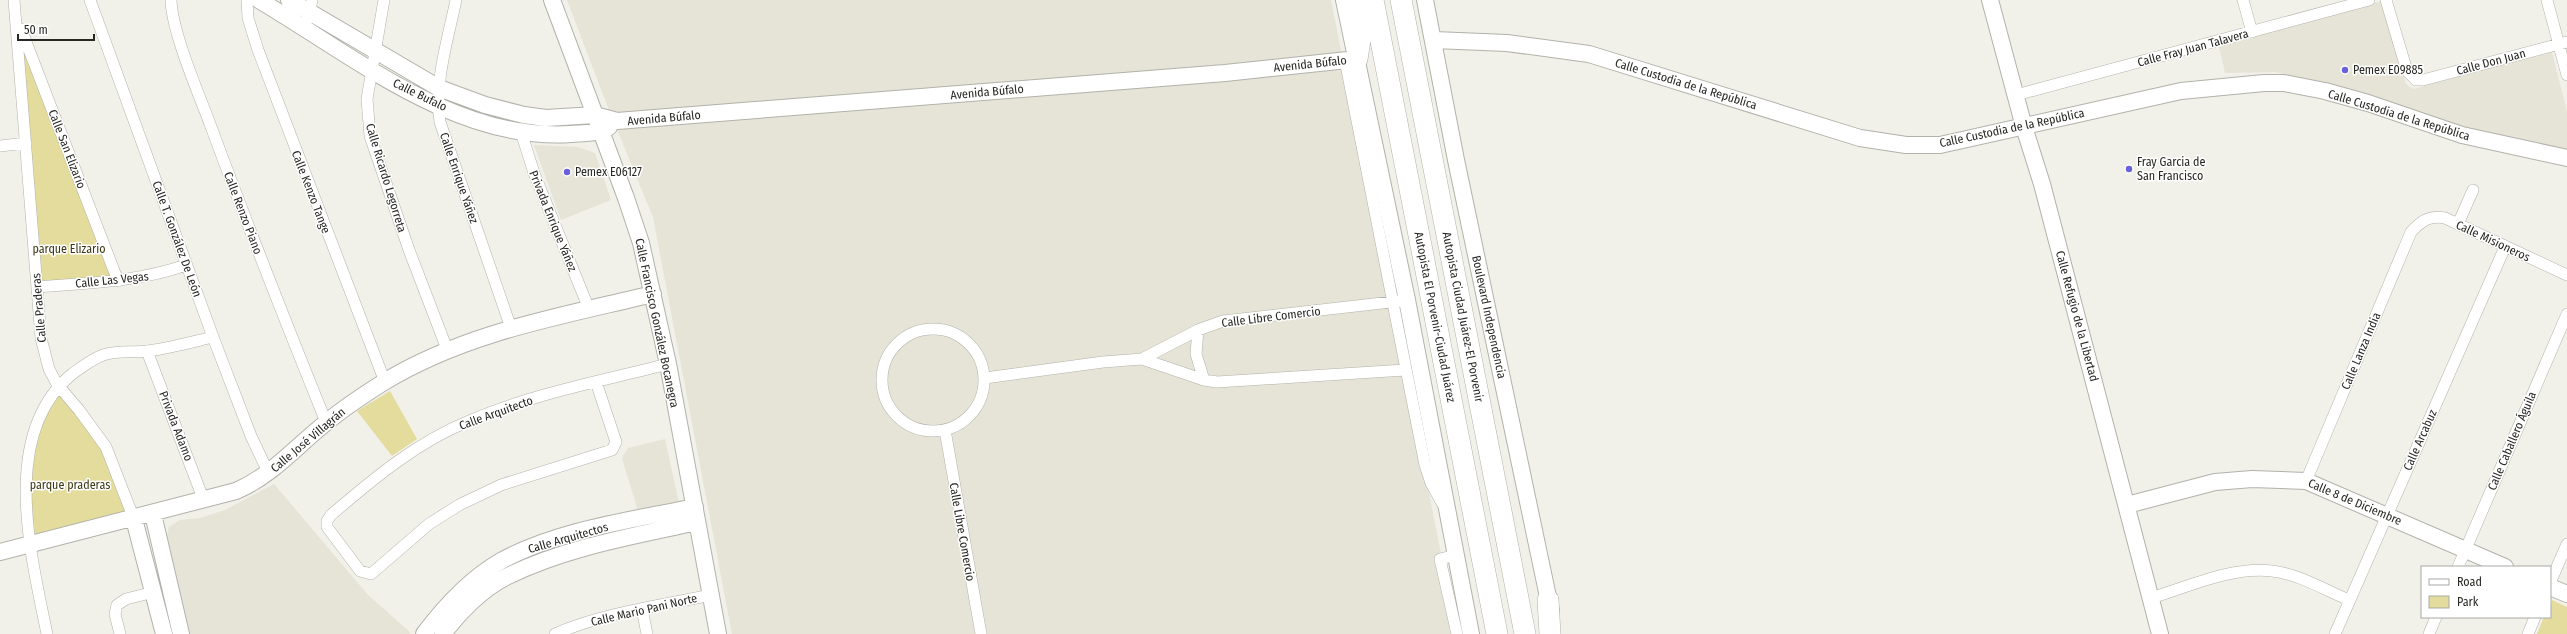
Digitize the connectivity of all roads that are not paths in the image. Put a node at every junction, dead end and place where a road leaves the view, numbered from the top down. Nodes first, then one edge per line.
1 (14, 0) edge
2 (90, 0) edge
3 (99, 0) edge
4 (171, 0) edge
5 (247, 0) edge
6 (259, 0) edge
7 (289, 0) edge
8 (384, 0) edge
9 (456, 0) edge
10 (552, 0) edge
11 (1344, 0) edge
12 (1358, 0) edge
13 (1373, 0) edge
14 (1401, 0) edge
15 (1425, 0) edge
16 (2243, 0) edge
17 (2370, 0) edge
18 (2386, 0) edge
19 (2547, 0) edge
20 (1993, 1) edge
21 (311, 6) edge
22 (97, 16) junction
23 (17, 17) junction
24 (305, 27) junction
25 (2252, 32) junction
26 (1434, 40) junction
27 (2563, 43) edge
28 (375, 50) junction
29 (1351, 59) junction
30 (372, 69) junction
31 (2567, 75) edge
32 (439, 88) junction
33 (2016, 95) junction
34 (438, 106) junction
35 (595, 115) junction
36 (617, 121) junction
37 (2024, 127) junction
38 (521, 132) junction
39 (600, 132) junction
40 (26, 144) junction
41 (0, 146) edge
42 (2567, 158) edge
43 (2473, 190) dead end
44 (2419, 223) joint
45 (2458, 224) junction
46 (2505, 247) junction
47 (186, 265) junction
48 (2567, 275) edge
49 (118, 281) junction
50 (37, 286) junction
51 (654, 294) junction
52 (1400, 301) junction
53 (589, 309) junction
54 (2567, 314) edge
55 (511, 328) junction
56 (1198, 330) junction
57 (214, 337) junction
58 (1407, 341) junction
59 (447, 349) junction
60 (147, 352) junction
61 (1142, 359) junction
62 (668, 364) junction
63 (1405, 370) junction
64 (985, 378) junction
65 (1204, 380) junction
66 (385, 382) junction
67 (596, 382) junction
68 (57, 384) junction
69 (326, 422) junction
70 (945, 430) junction
71 (269, 474) junction
72 (2306, 481) junction
73 (204, 501) junction
74 (2127, 505) junction
75 (153, 514) junction
76 (696, 514) junction
77 (1448, 515) junction
78 (2386, 516) junction
79 (134, 519) junction
80 (2567, 544) edge
81 (28, 545) junction
82 (2465, 550) junction
83 (0, 552) edge
84 (1456, 555) junction
85 (501, 561) junction
86 (2458, 566) edge
87 (2503, 566) edge
88 (507, 576) junction
89 (2551, 581) edge
90 (2551, 587) edge
91 (154, 592) junction
92 (2567, 594) edge
93 (711, 596) junction
94 (2151, 598) junction
95 (1548, 600) junction
96 (2349, 600) junction
97 (642, 610) junction
98 (2436, 618) edge
99 (2535, 618) edge
100 (47, 634) edge
101 (120, 634) edge
102 (164, 634) edge
103 (181, 634) edge
104 (424, 634) edge
105 (443, 634) edge
106 (555, 634) edge
107 (647, 634) edge
108 (718, 634) edge
109 (981, 634) edge
110 (1457, 634) edge
111 (1471, 634) edge
112 (1497, 634) edge
113 (1525, 634) edge
114 (1550, 634) edge
115 (1555, 634) edge
116 (2160, 634) edge
117 (2335, 634) edge
118 (2428, 634) edge
119 (2528, 634) edge

1 - 23 street, Calle Praderas
2 - 22 street
3 - 22 street, Calle T. González De León
4 - 69 street, Calle Renzo Piano
5 - 66 street, Calle Kenzo Tange
6 - 24 main road, Calle Bufalo
7 - 21 main road, Calle Bufalo
8 - 28 street, Calle Ricardo Legorreta
9 - 32 street, Calle Enrique Yáñez
10 - 35 main road, Calle Francisco González Bocanegra
11 - 29 main road
12 - 29 highway
13 - 112 highway, Autopista El Porvenir-Ciudad Juárez
14 - 113 highway, Autopista Ciudad Juárez-El Porvenir
15 - 26 main road, Boulevard Independencia
16 - 25 street
17 - 25 street, Calle Fray Juan Talavera
18 - 27 street, Calle Don Juan
19 - 27 street
20 - 33 main road, Calle Refugio de la Libertad
21 - 24 street
21 - 28 main road, Calle Bufalo
22 - 47 street, Calle T. González De León
23 - 40 street, Calle Praderas
23 - 49 street, Calle San Elizario
24 - 30 main road, Calle Bufalo
25 - 33 street, Calle Fray Juan Talavera
26 - 37 main road, Calle Custodia de la República
26 - 95 main road, Boulevard Independencia
27 - 31 street
28 - 30 street, Calle Ricardo Legorreta
28 - 32 main road, Calle Bufalo
29 - 36 main road, Avenida Búfalo
29 - 52 main road
30 - 34 main road, Calle Bufalo
30 - 59 street, Calle Ricardo Legorreta
32 - 34 street, Calle Enrique Yáñez
32 - 35 main road, Calle Bufalo
33 - 37 main road, Calle Refugio de la Libertad
34 - 38 main road, Calle Bufalo
34 - 55 street, Calle Enrique Yáñez
35 - 36 main road, Avenida Búfalo
35 - 39 main road, Calle Francisco González Bocanegra
36 - 39 main road, Avenida Búfalo
37 - 42 main road, Calle Custodia de la República
37 - 74 main road, Calle Refugio de la Libertad
38 - 39 main road, Calle Bufalo
38 - 53 street, Privada Enrique Yáñez
39 - 51 main road, Calle Francisco González Bocanegra
40 - 41 street
40 - 50 street, Calle Praderas
43 - 45 street
44 - 45 street, Calle Misioneros
44 - 72 street, Calle Lanza India
45 - 46 street, Calle Misioneros
46 - 48 street, Calle Misioneros
46 - 78 street, Calle Arcabuz
47 - 49 street, Calle Las Vegas
47 - 57 street, Calle T. González De León
49 - 50 street, Calle Las Vegas
50 - 68 street, Calle Praderas
51 - 53 main road, Calle José Villagrán
51 - 62 main road, Calle Francisco González Bocanegra
52 - 56 street, Calle Libre Comercio
52 - 58 main road
53 - 55 main road, Calle José Villagrán
54 - 82 street, Calle Caballero Águila
55 - 59 main road, Calle José Villagrán
56 - 61 street, Calle Libre Comercio
56 - 65 street
57 - 60 street
57 - 71 street, Calle T. González De León
58 - 63 street
58 - 77 main road
59 - 66 main road, Calle José Villagrán
60 - 68 street
60 - 73 street, Privada Adamo
61 - 64 street, Calle Libre Comercio
61 - 65 street, Calle Libre Comercio
62 - 67 street, Calle Arquitecto
62 - 76 main road, Calle Francisco González Bocanegra
63 - 65 street, Calle Libre Comercio
63 - 77 street
64 - 70 street
64 - 70 street
66 - 69 main road, Calle José Villagrán
67 - 67 street, Calle Arquitecto
68 - 79 street, Calle Praderas
68 - 81 street
69 - 71 main road, Calle José Villagrán
70 - 109 street, Calle Libre Comercio
71 - 73 main road, Calle José Villagrán
72 - 74 main road, Calle 8 de Diciembre
72 - 78 main road, Calle 8 de Diciembre
73 - 75 main road, Calle José Villagrán
74 - 94 main road, Calle Refugio de la Libertad
75 - 79 main road, Calle José Villagrán
75 - 103 main road
76 - 85 main road, Calle Arquitectos
76 - 88 main road, Calle Arquitectos
76 - 93 main road, Calle Francisco González Bocanegra
77 - 84 main road
78 - 82 main road, Calle 8 de Diciembre
78 - 96 street, Calle Arcabuz
79 - 81 main road, Calle José Villagrán
79 - 91 main road
80 - 89 street
81 - 83 main road, Calle José Villagrán
81 - 100 street
82 - 86 street, Calle Caballero Águila
82 - 87 main road, Calle 8 de Diciembre
84 - 110 street
84 - 111 main road
85 - 88 main road
85 - 104 main road, Calle Arquitectos
88 - 105 main road, Calle Arquitectos
90 - 92 main road
91 - 101 street
91 - 102 main road
93 - 97 street, Calle Mario Pani Norte
93 - 108 main road, Calle Francisco González Bocanegra
94 - 96 street
94 - 116 main road, Calle Refugio de la Libertad
95 - 114 highway
95 - 115 main road, Boulevard Independencia
96 - 117 street, Calle Arcabuz
97 - 106 street, Calle Mario Pani Norte
97 - 107 street
98 - 118 street
99 - 119 street

